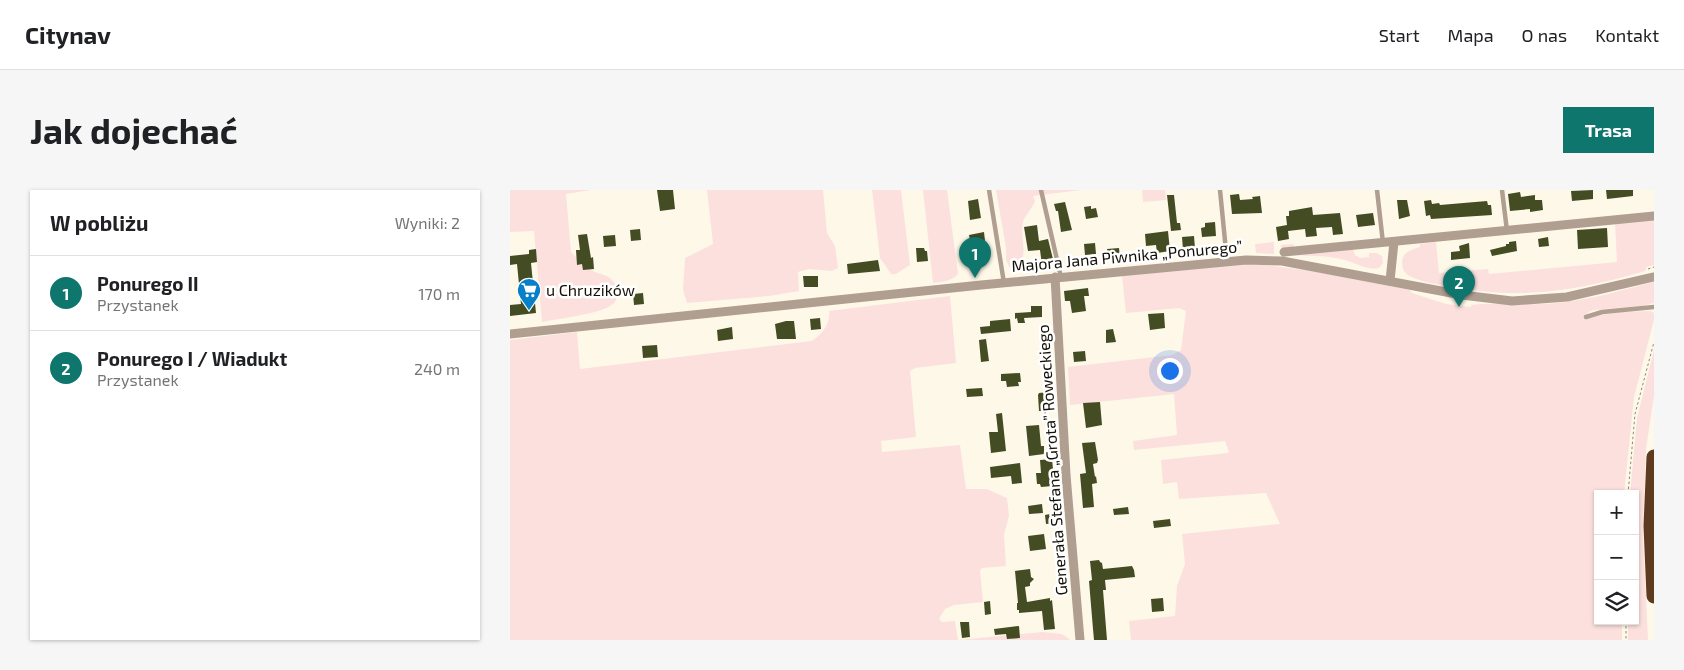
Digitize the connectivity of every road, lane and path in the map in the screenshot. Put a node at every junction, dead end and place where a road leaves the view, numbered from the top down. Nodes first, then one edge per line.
1 (989, 190) edge
2 (1041, 190) edge
3 (1220, 190) edge
4 (1377, 190) edge
5 (1502, 190) edge
6 (1654, 216) edge
7 (1507, 232) junction
8 (1394, 242) junction
9 (1383, 243) junction
10 (1284, 252) dead end
11 (1227, 261) junction
12 (1654, 267) edge
13 (1649, 268) dead end
14 (1058, 277) junction
15 (1654, 277) edge
16 (1390, 281) junction
17 (1004, 283) junction
18 (1654, 307) edge
19 (1586, 317) dead end
20 (510, 334) edge
21 (1654, 342) edge
22 (1654, 457) edge
23 (1628, 490) edge
24 (1654, 596) edge
25 (1626, 625) edge
26 (1080, 640) edge
27 (1626, 640) edge

1 - 17 lane
2 - 14 lane
3 - 11 lane
4 - 9 lane
5 - 7 lane
6 - 7 street
7 - 8 street
8 - 9 street
8 - 16 street
9 - 10 street
11 - 14 street, Majora Jana Piwnika „Ponurego”
11 - 16 street, Majora Jana Piwnika „Ponurego”
12 - 13 path
14 - 17 street, Majora Jana Piwnika „Ponurego”
14 - 26 street, Generała Stefana „Grota” Roweckiego
15 - 16 street, Majora Jana Piwnika „Ponurego”
17 - 20 street, Majora Jana Piwnika „Ponurego”
18 - 19 lane
21 - 23 path
22 - 24 highway
25 - 27 path

